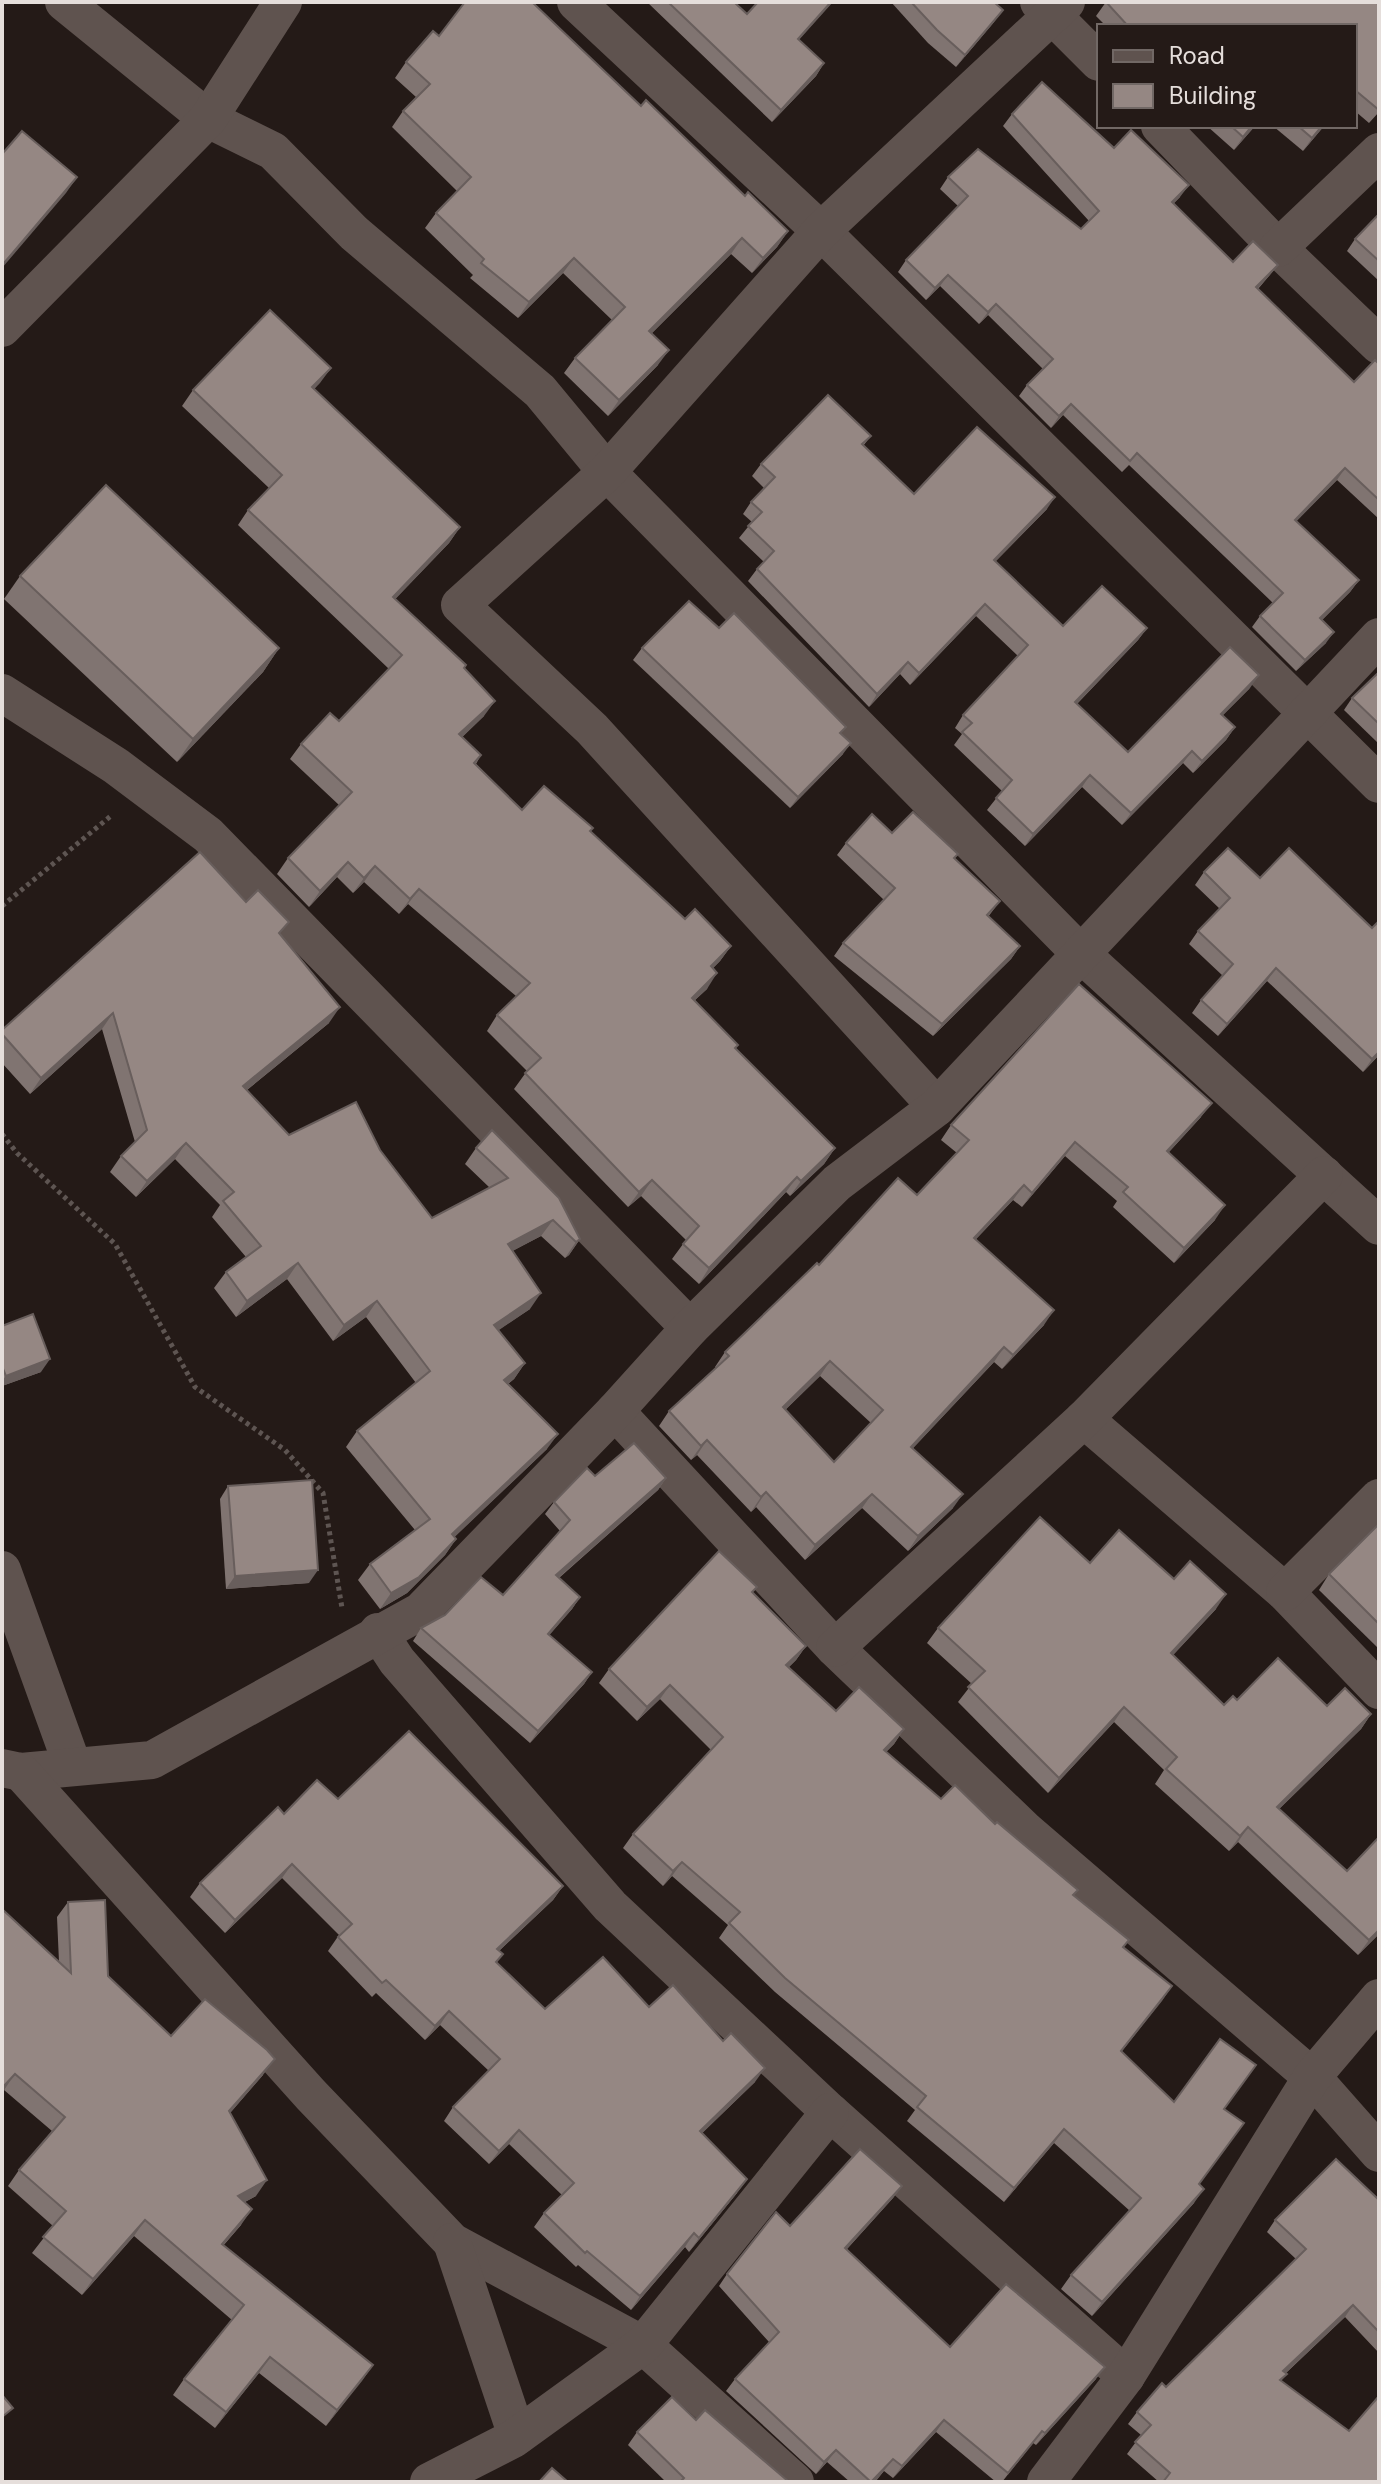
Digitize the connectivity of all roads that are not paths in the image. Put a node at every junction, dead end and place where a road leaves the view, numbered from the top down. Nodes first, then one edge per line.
1 (64, 2) edge
2 (283, 2) edge
3 (576, 2) edge
4 (1053, 6) edge
5 (1097, 60) edge
6 (208, 119) junction
7 (1162, 128) edge
8 (1379, 152) edge
9 (821, 231) junction
10 (1278, 248) junction
11 (2, 328) edge
12 (1379, 345) edge
13 (607, 472) junction
14 (1379, 637) edge
15 (2, 693) edge
16 (1306, 715) junction
17 (1379, 784) edge
18 (1079, 952) junction
19 (937, 1107) junction
20 (1324, 1175) junction
21 (1379, 1226) edge
22 (690, 1328) junction
23 (615, 1411) junction
24 (1084, 1419) junction
25 (1379, 1498) edge
26 (2, 1570) edge
27 (1285, 1592) junction
28 (365, 1640) junction
29 (835, 1648) junction
30 (1379, 1690) edge
31 (73, 1767) junction
32 (12, 1770) edge
33 (1379, 1998) edge
34 (1312, 2077) junction
35 (830, 2112) junction
36 (1379, 2153) edge
37 (452, 2242) junction
38 (643, 2345) junction
39 (1126, 2376) junction
40 (517, 2436) junction
41 (429, 2482) edge
42 (795, 2482) edge
43 (1046, 2482) edge

1 - 6 street
2 - 6 street
3 - 9 street
4 - 5 street
4 - 9 street
6 - 11 street
6 - 13 street
7 - 10 street
8 - 10 street
9 - 13 street
9 - 16 street
10 - 12 street
13 - 18 street
13 - 19 street
14 - 16 street
15 - 22 street
16 - 17 street
16 - 18 street
18 - 19 street
18 - 20 street
19 - 22 street
20 - 21 street
20 - 24 street
22 - 23 street
23 - 28 street
23 - 29 street
24 - 27 street
24 - 29 street
25 - 27 street
26 - 31 street
27 - 30 street
28 - 31 street
28 - 35 street
29 - 34 street
31 - 32 street
32 - 37 street
33 - 34 street
34 - 36 street
34 - 39 street
35 - 38 street
35 - 39 street
37 - 38 street
37 - 40 street
38 - 40 street
38 - 42 street
39 - 43 street
40 - 41 street

